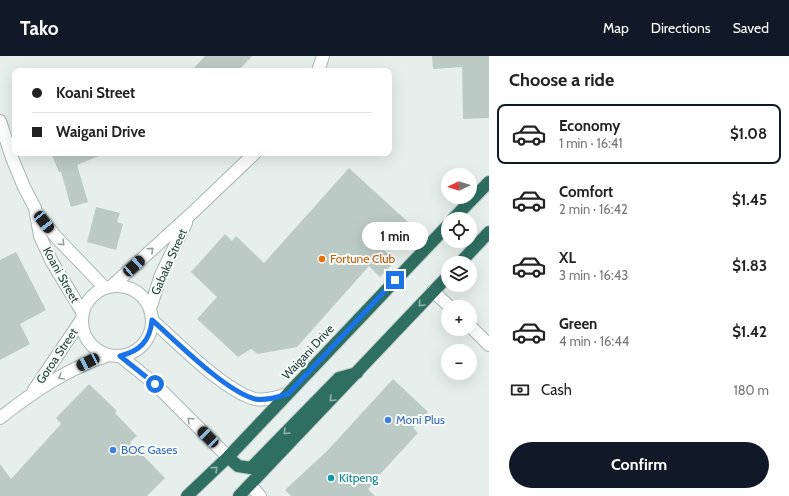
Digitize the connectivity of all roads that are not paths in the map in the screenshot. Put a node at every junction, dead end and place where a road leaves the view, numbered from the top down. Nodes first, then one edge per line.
1 (323, 56) edge
2 (319, 68) edge
3 (0, 121) edge
4 (252, 156) edge
5 (486, 186) edge
6 (460, 212) edge
7 (36, 213) junction
8 (190, 215) junction
9 (441, 232) edge
10 (489, 232) edge
11 (467, 256) edge
12 (441, 283) edge
13 (108, 287) junction
14 (433, 291) junction
15 (443, 300) edge
16 (151, 314) junction
17 (82, 316) junction
18 (477, 333) edge
19 (489, 345) edge
20 (115, 356) junction
21 (358, 372) junction
22 (32, 393) junction
23 (288, 394) junction
24 (0, 418) edge
25 (228, 457) junction
26 (250, 485) junction
27 (187, 496) edge
28 (239, 496) edge
29 (260, 496) edge

1 - 2 street
3 - 7 street, Koani Street
4 - 8 street, Gabaka Street
5 - 6 highway
7 -> 13 street, Koani Street
7 - 17 street, Koani Street
13 -> 8 street, Gabaka Street
8 - 16 street, Gabaka Street
9 - 23 highway, Waigani Drive
10 - 11 highway
12 - 14 highway
13 - 16 street
13 - 17 street
14 - 15 street
14 -> 21 highway
16 - 20 street
16 - 23 street
17 - 20 street
17 - 22 street, Goroa Street
18 - 19 street
20 -> 22 street, Goroa Street
25 -> 20 street
21 -> 25 highway
21 -> 26 highway
22 - 24 street, Goroa Street
23 - 25 highway, Waigani Drive
27 -> 25 highway, Waigani Drive
26 - 28 highway
26 - 29 street

